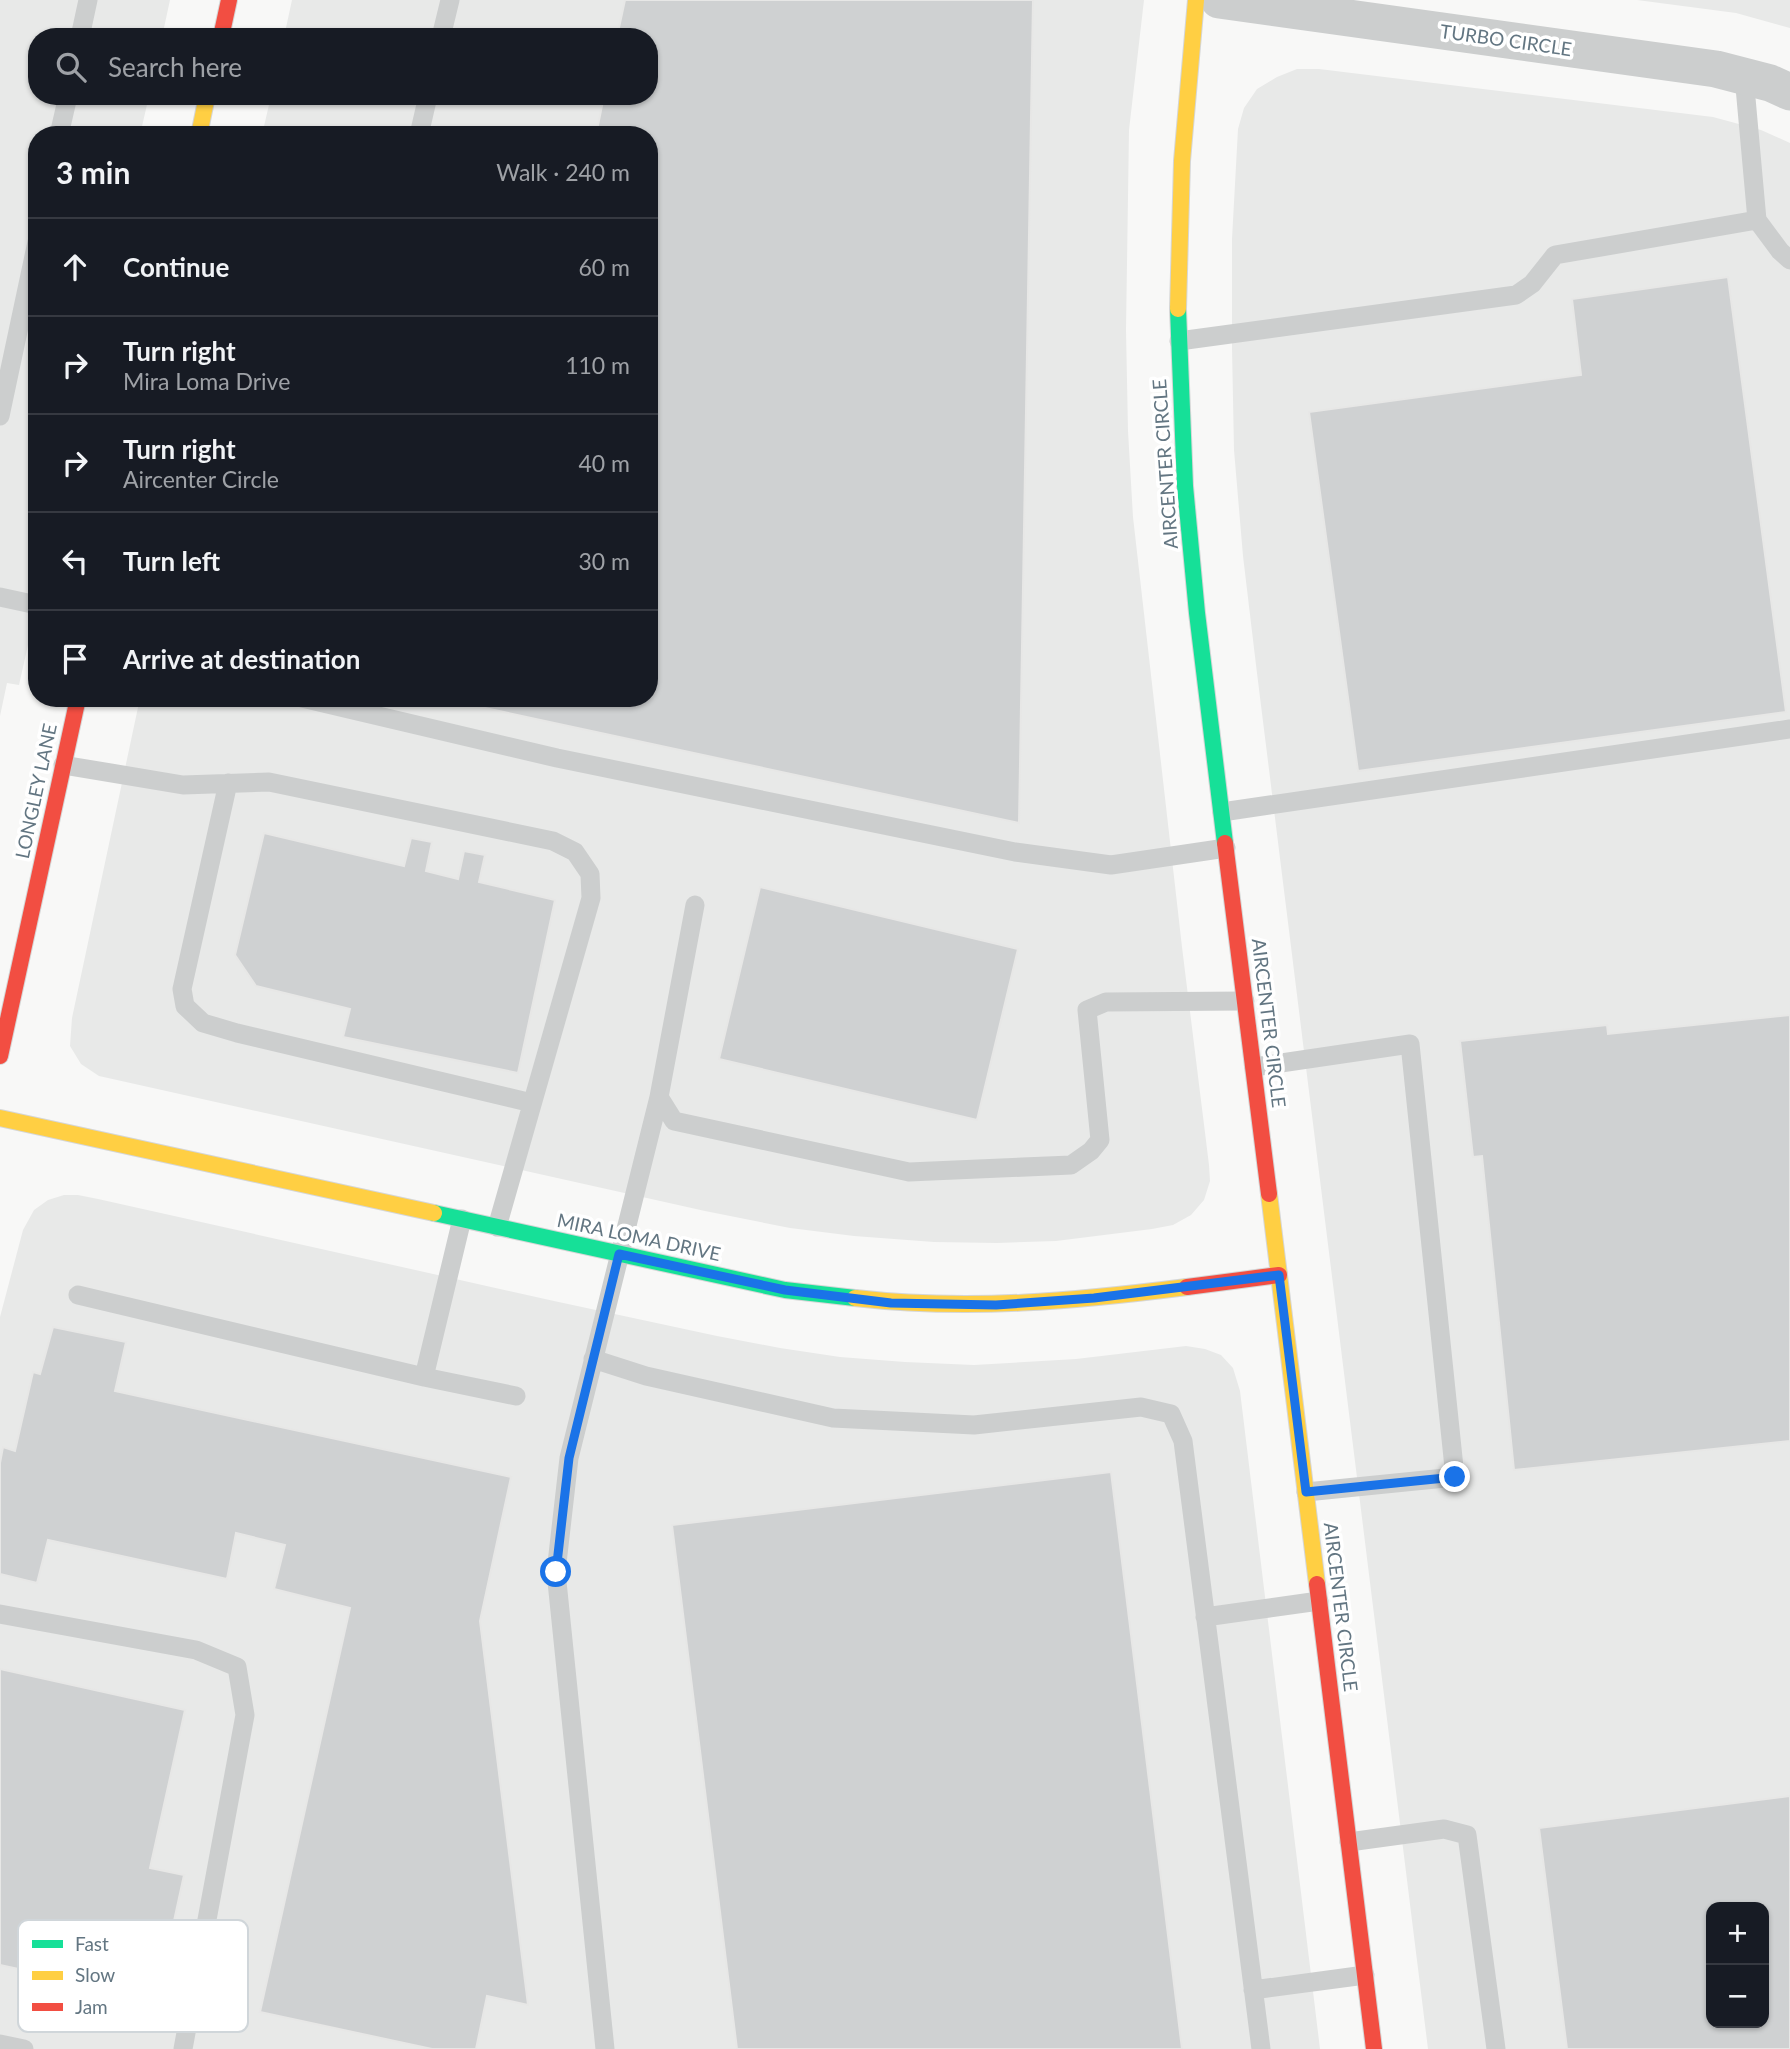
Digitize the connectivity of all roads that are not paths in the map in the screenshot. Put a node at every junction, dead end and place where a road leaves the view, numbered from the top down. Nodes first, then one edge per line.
1 (88, 0) edge
2 (229, 0) edge
3 (450, 0) edge
4 (1196, 0) edge
5 (1219, 0) edge
6 (82, 28) edge
7 (223, 28) edge
8 (443, 28) edge
9 (1744, 76) junction
10 (1790, 92) edge
11 (66, 105) edge
12 (206, 105) edge
13 (426, 105) edge
14 (61, 126) edge
15 (201, 126) edge
16 (421, 126) edge
17 (1757, 220) junction
18 (1790, 260) edge
19 (28, 284) edge
20 (1179, 341) junction
21 (0, 416) edge
22 (0, 597) edge
23 (28, 603) edge
24 (76, 707) edge
25 (340, 707) edge
26 (1790, 729) edge
27 (64, 765) junction
28 (228, 783) junction
29 (1222, 812) junction
30 (1226, 848) junction
31 (695, 905) dead end
32 (1245, 1001) junction
33 (0, 1056) edge
34 (1254, 1067) junction
35 (659, 1097) junction
36 (532, 1103) junction
37 (0, 1118) edge
38 (462, 1219) junction
39 (497, 1227) junction
40 (619, 1254) junction
41 (1279, 1275) junction
42 (78, 1295) dead end
43 (593, 1359) junction
44 (424, 1377) junction
45 (516, 1396) dead end
46 (1306, 1492) junction
47 (1319, 1601) junction
48 (0, 1614) edge
49 (1205, 1617) junction
50 (1349, 1842) junction
51 (207, 1920) edge
52 (1365, 1975) junction
53 (1253, 1990) junction
54 (0, 2044) edge
55 (24, 2049) edge
56 (604, 2049) edge
57 (1261, 2049) edge
58 (1374, 2049) edge
59 (1496, 2049) edge

1 - 6 lane
2 - 7 street
3 - 8 lane
4 - 20 street, AIRCENTER CIRCLE
5 - 9 street, TURBO CIRCLE
9 - 10 street, TURBO CIRCLE
9 - 17 lane
11 - 14 lane
12 - 15 street
13 - 16 lane
17 - 18 lane
17 - 20 lane
19 - 21 lane
20 - 29 street, AIRCENTER CIRCLE
22 - 23 lane
24 - 27 street, LONGLEY LANE
25 - 30 lane
26 - 29 lane
27 - 28 lane
27 - 33 street, LONGLEY LANE
28 - 36 lane
28 - 36 lane
29 - 30 street, AIRCENTER CIRCLE
30 - 32 street, AIRCENTER CIRCLE
31 - 35 lane
32 - 34 street, AIRCENTER CIRCLE
32 - 35 lane
34 - 41 street, AIRCENTER CIRCLE
34 - 46 lane
35 - 40 lane
36 - 39 lane
37 - 38 street, MIRA LOMA DRIVE
38 - 39 street, MIRA LOMA DRIVE
38 - 44 lane
39 - 40 street, MIRA LOMA DRIVE
40 - 41 street, MIRA LOMA DRIVE
40 - 43 lane
41 - 46 street, AIRCENTER CIRCLE
42 - 44 lane
43 - 49 lane
43 - 56 lane
44 - 45 lane
46 - 47 street, AIRCENTER CIRCLE
47 - 49 lane
47 - 50 street, AIRCENTER CIRCLE
48 - 51 lane
49 - 53 lane
50 - 52 street, AIRCENTER CIRCLE
50 - 59 lane
52 - 53 lane
52 - 58 street, AIRCENTER CIRCLE
53 - 57 lane
54 - 55 lane

